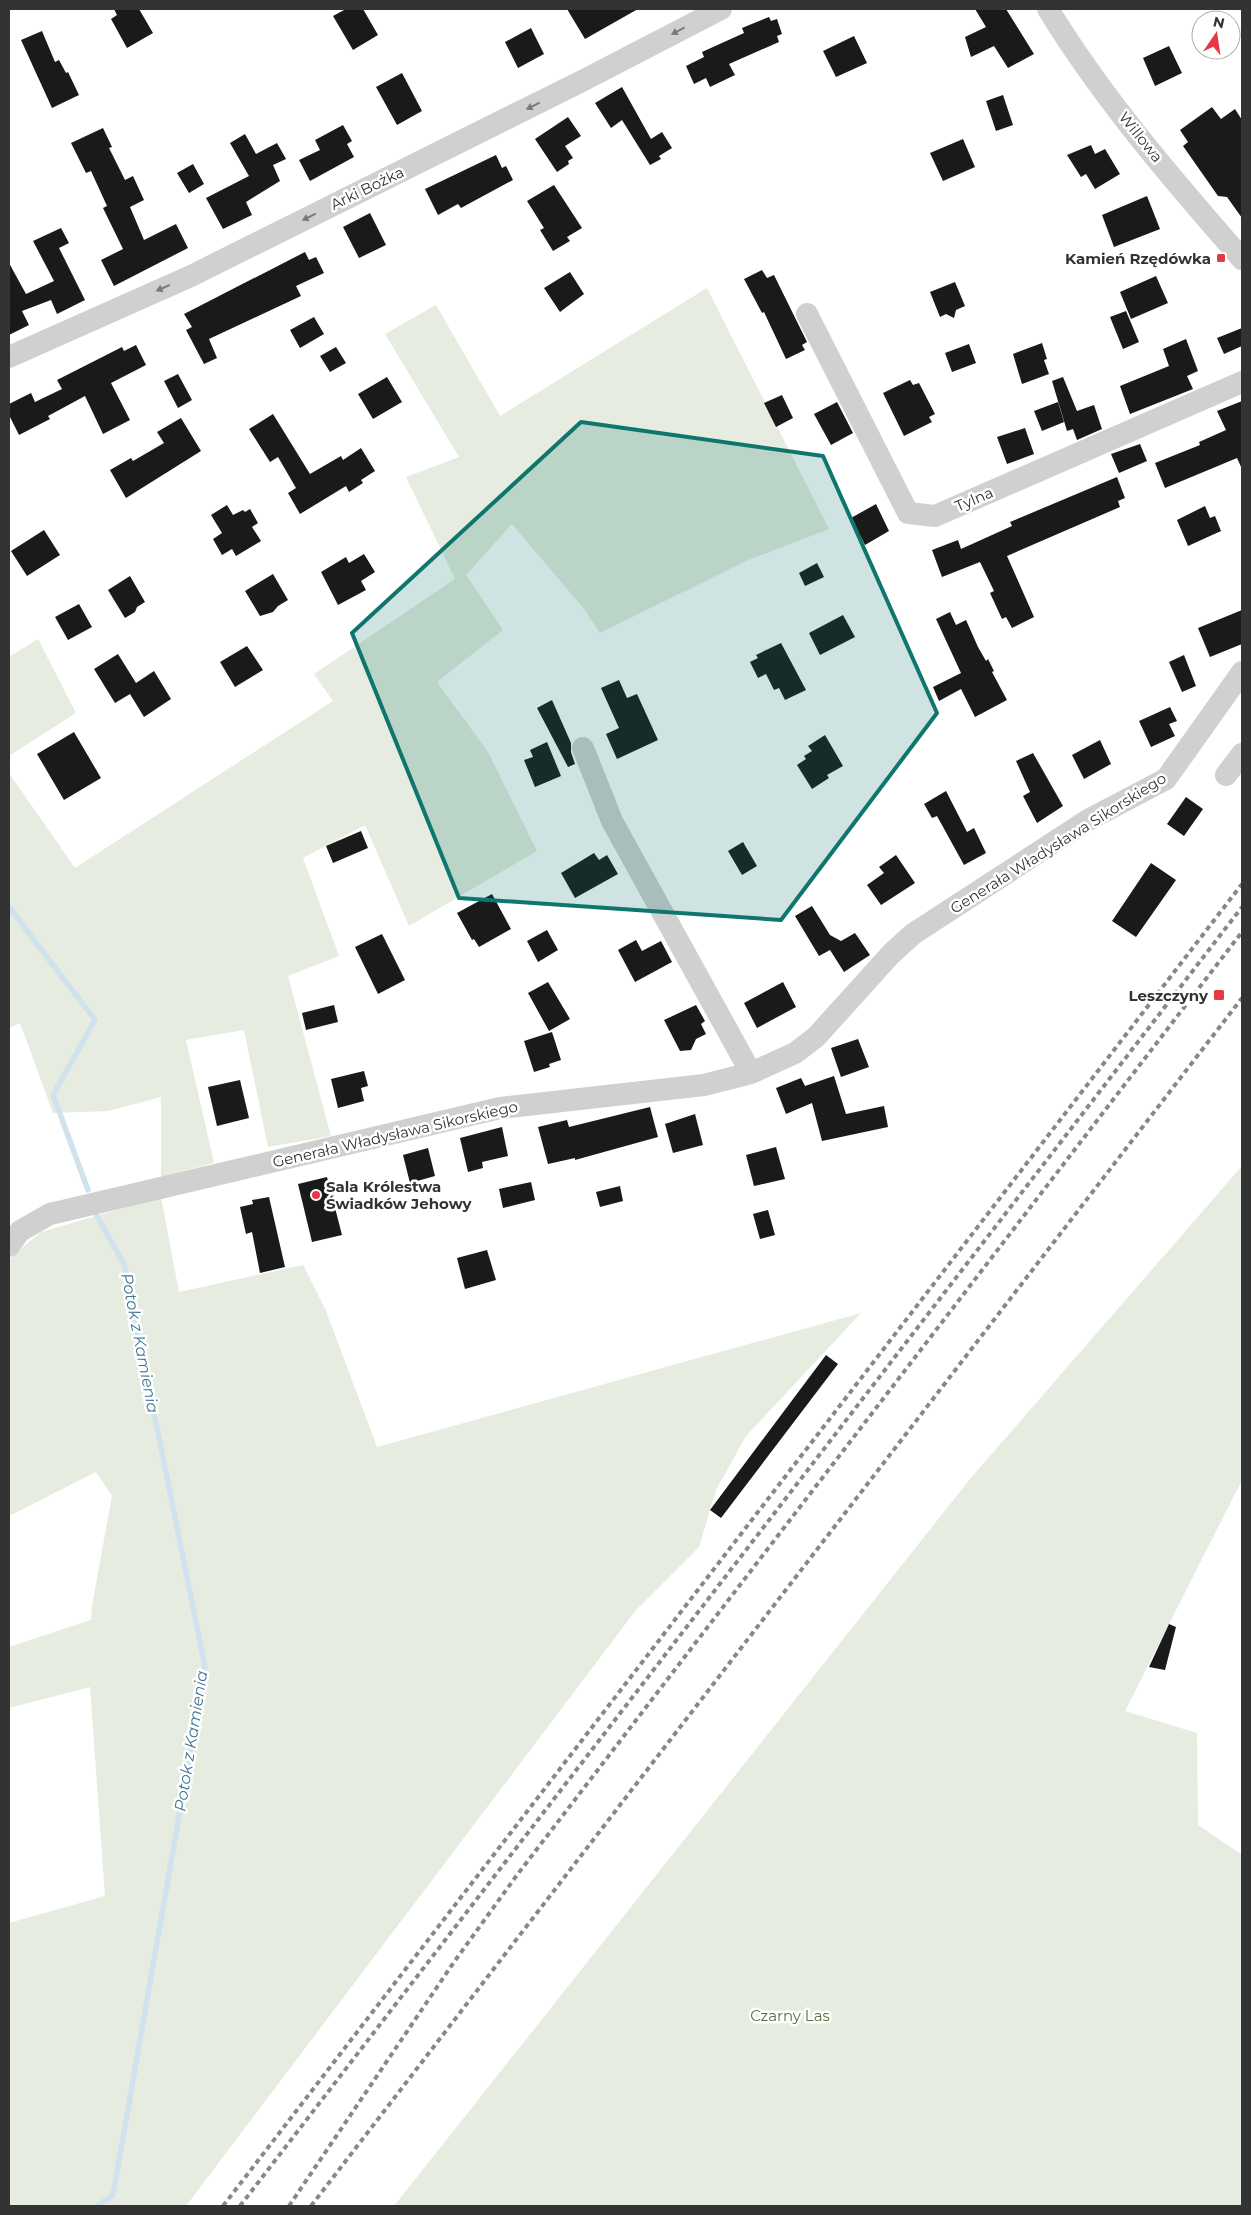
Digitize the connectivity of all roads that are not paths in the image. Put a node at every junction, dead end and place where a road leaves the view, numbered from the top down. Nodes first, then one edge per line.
1 (721, 9) edge
2 (1048, 9) edge
3 (1242, 259) edge
4 (807, 314) dead end
5 (9, 357) edge
6 (1242, 382) edge
7 (1242, 672) edge
8 (583, 748) dead end
9 (1242, 754) edge
10 (1226, 775) dead end
11 (751, 1073) junction
12 (9, 1246) edge

1 -> 5 street, Arki Bożka
2 - 3 street, Willowa
4 - 6 street, Tylna
7 - 11 street, Generała Władysława Sikorskiego
8 - 11 street
9 - 10 street
11 - 12 street, Generała Władysława Sikorskiego

